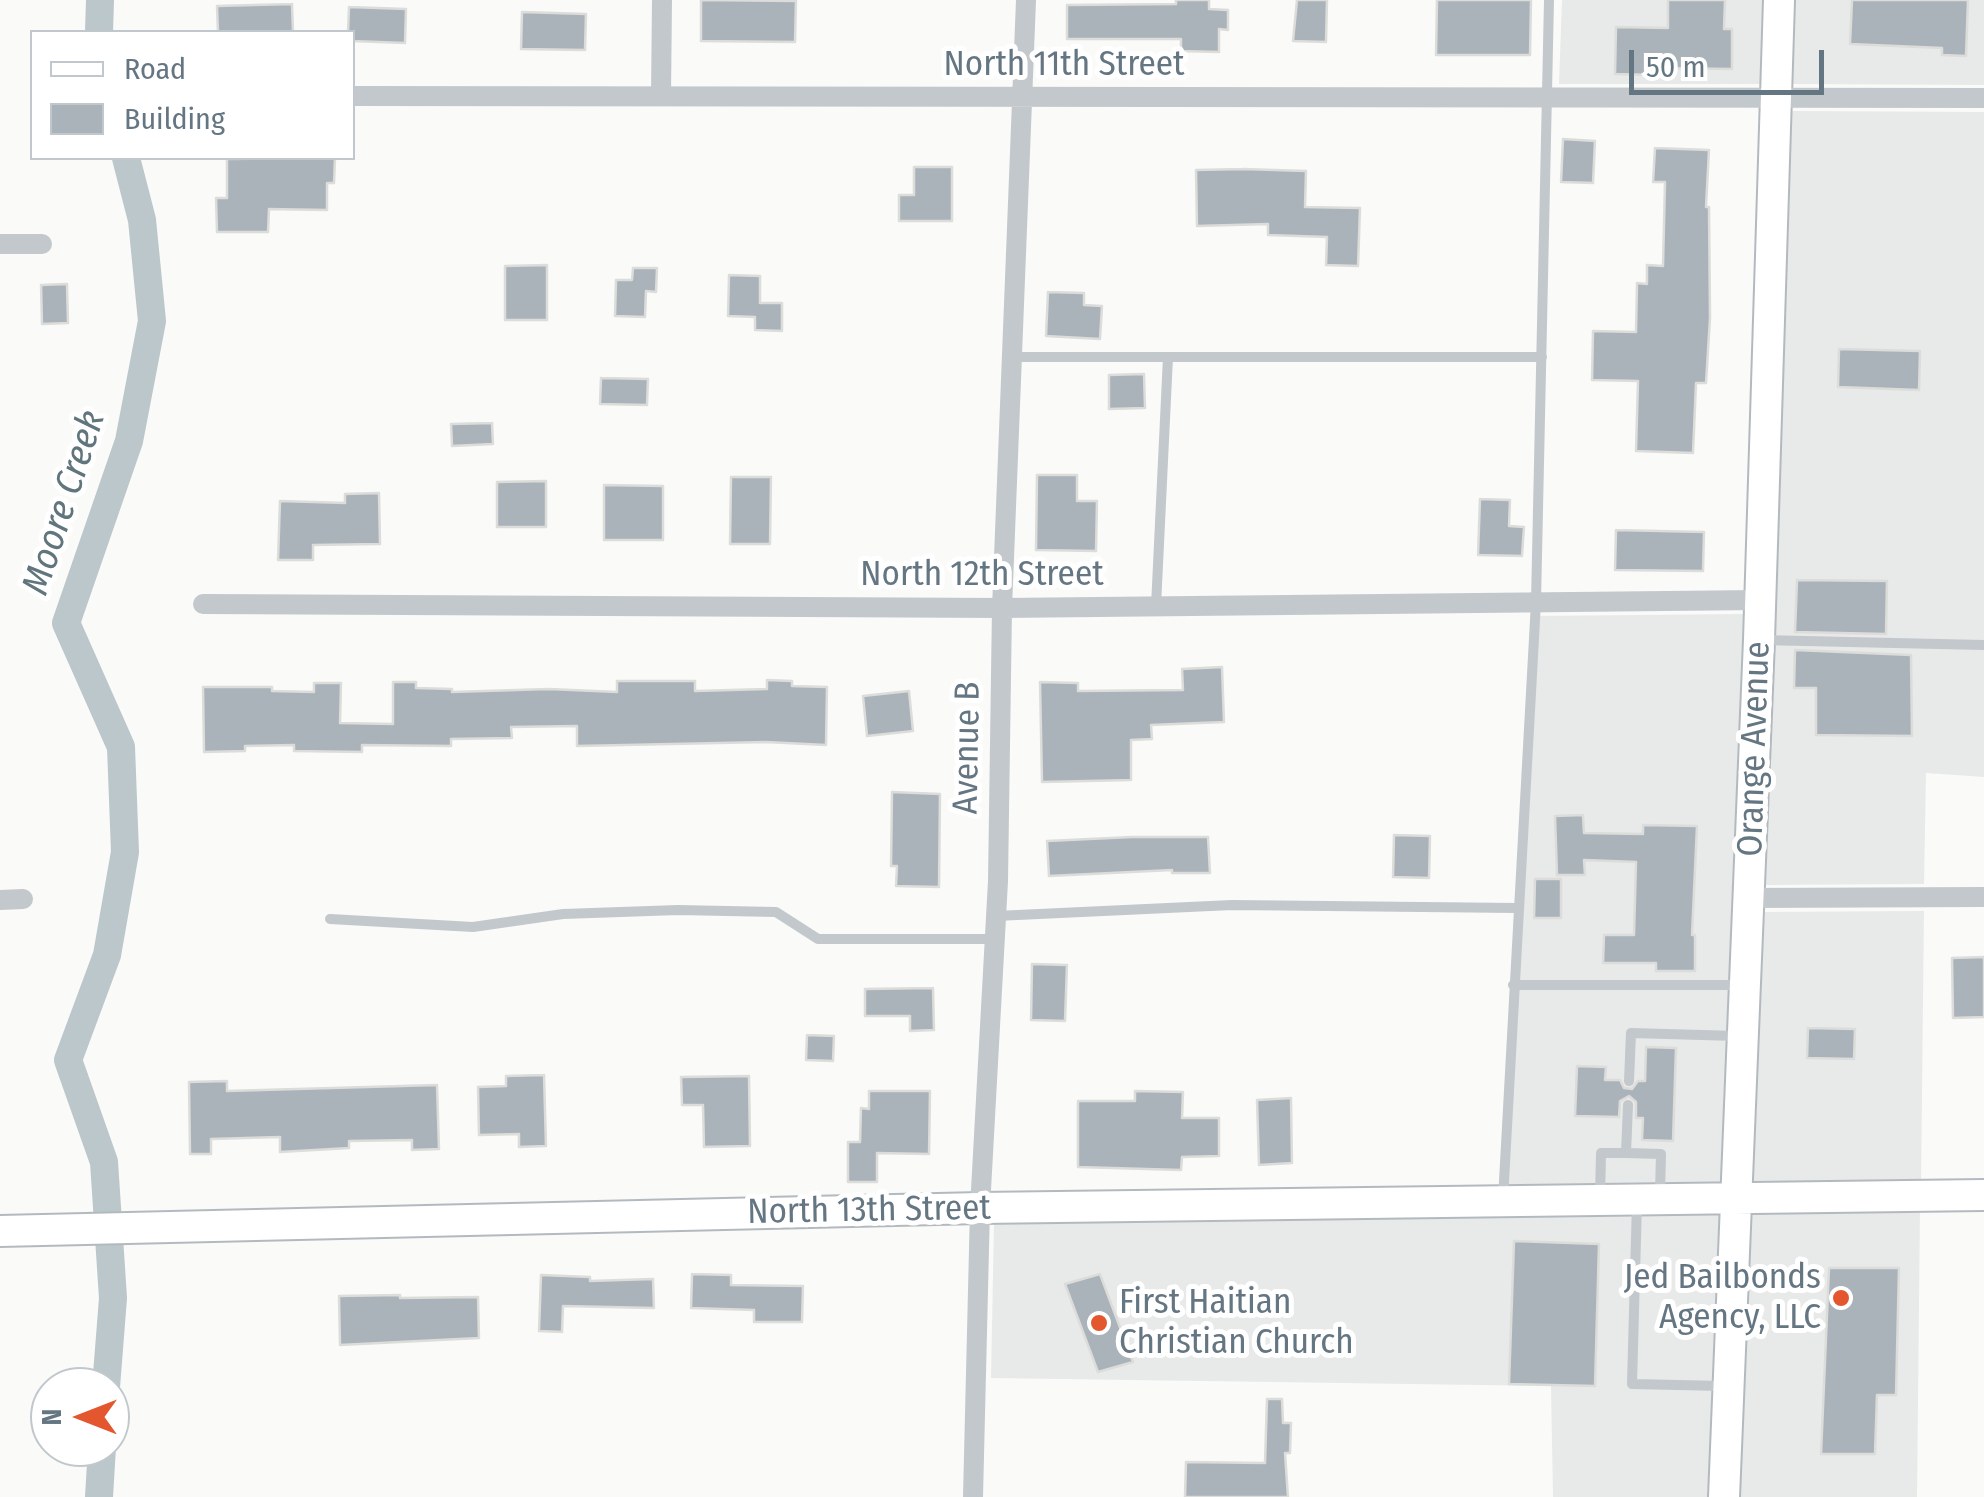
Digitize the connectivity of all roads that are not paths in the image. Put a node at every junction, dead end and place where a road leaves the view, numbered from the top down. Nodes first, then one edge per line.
1 (662, 0) edge
2 (1026, 0) edge
3 (1549, 0) edge
4 (1778, 0) edge
5 (355, 96) edge
6 (661, 96) junction
7 (1023, 98) junction
8 (1548, 98) junction
9 (1776, 98) junction
10 (1984, 98) edge
11 (0, 244) edge
12 (42, 244) dead end
13 (1012, 357) junction
14 (1168, 357) junction
15 (1542, 357) junction
16 (1761, 600) junction
17 (1536, 602) junction
18 (203, 604) dead end
19 (1156, 607) junction
20 (1002, 608) junction
21 (1760, 640) junction
22 (1984, 645) edge
23 (1984, 897) edge
24 (1749, 898) junction
25 (22, 899) dead end
26 (0, 900) edge
27 (1517, 908) junction
28 (996, 916) junction
29 (330, 920) dead end
30 (995, 939) junction
31 (1513, 985) junction
32 (1745, 985) junction
33 (1744, 1036) junction
34 (1629, 1081) dead end
35 (1628, 1104) dead end
36 (1626, 1153) junction
37 (1984, 1194) edge
38 (1738, 1196) junction
39 (1600, 1198) junction
40 (1648, 1198) junction
41 (1503, 1200) junction
42 (980, 1208) junction
43 (0, 1231) edge
44 (1729, 1386) junction
45 (972, 1497) edge
46 (1724, 1497) edge

1 - 6 street
2 - 7 street, Avenue B
3 - 8 lane
4 - 9 street, Orange Avenue
5 - 6 street, North 11th Street
6 - 7 street, North 11th Street
7 - 8 street, North 11th Street
7 - 13 street, Avenue B
8 - 9 street, North 11th Street
8 - 15 lane
9 - 10 street, North 11th Street
9 - 16 street, Orange Avenue
11 - 12 street
13 - 14 lane
13 - 20 street, Avenue B
14 - 15 lane
14 - 19 lane
15 - 17 lane
16 - 17 street, North 12th Street
16 - 21 street, Orange Avenue
17 - 19 street, North 12th Street
17 - 27 lane
18 - 20 street, North 12th Street
19 - 20 street, North 12th Street
20 - 28 street, Avenue B
21 - 22 lane
21 - 24 street, Orange Avenue
23 - 24 street
24 - 32 street, Orange Avenue
25 - 26 street
27 - 28 lane
27 - 31 lane
28 - 30 street, Avenue B
29 - 30 lane
30 - 42 street, Avenue B
31 - 32 lane
31 - 41 lane
32 - 33 street, Orange Avenue
33 - 34 lane
33 - 38 street, Orange Avenue
35 - 36 lane
36 - 39 lane
36 - 40 lane
37 - 38 street, North 13th Street
38 - 40 street, North 13th Street
38 - 44 street, Orange Avenue
39 - 40 street, North 13th Street
39 - 41 street, North 13th Street
40 - 44 lane
41 - 42 street, North 13th Street
42 - 43 street, North 13th Street
42 - 45 street, Avenue B
44 - 46 street, Orange Avenue

